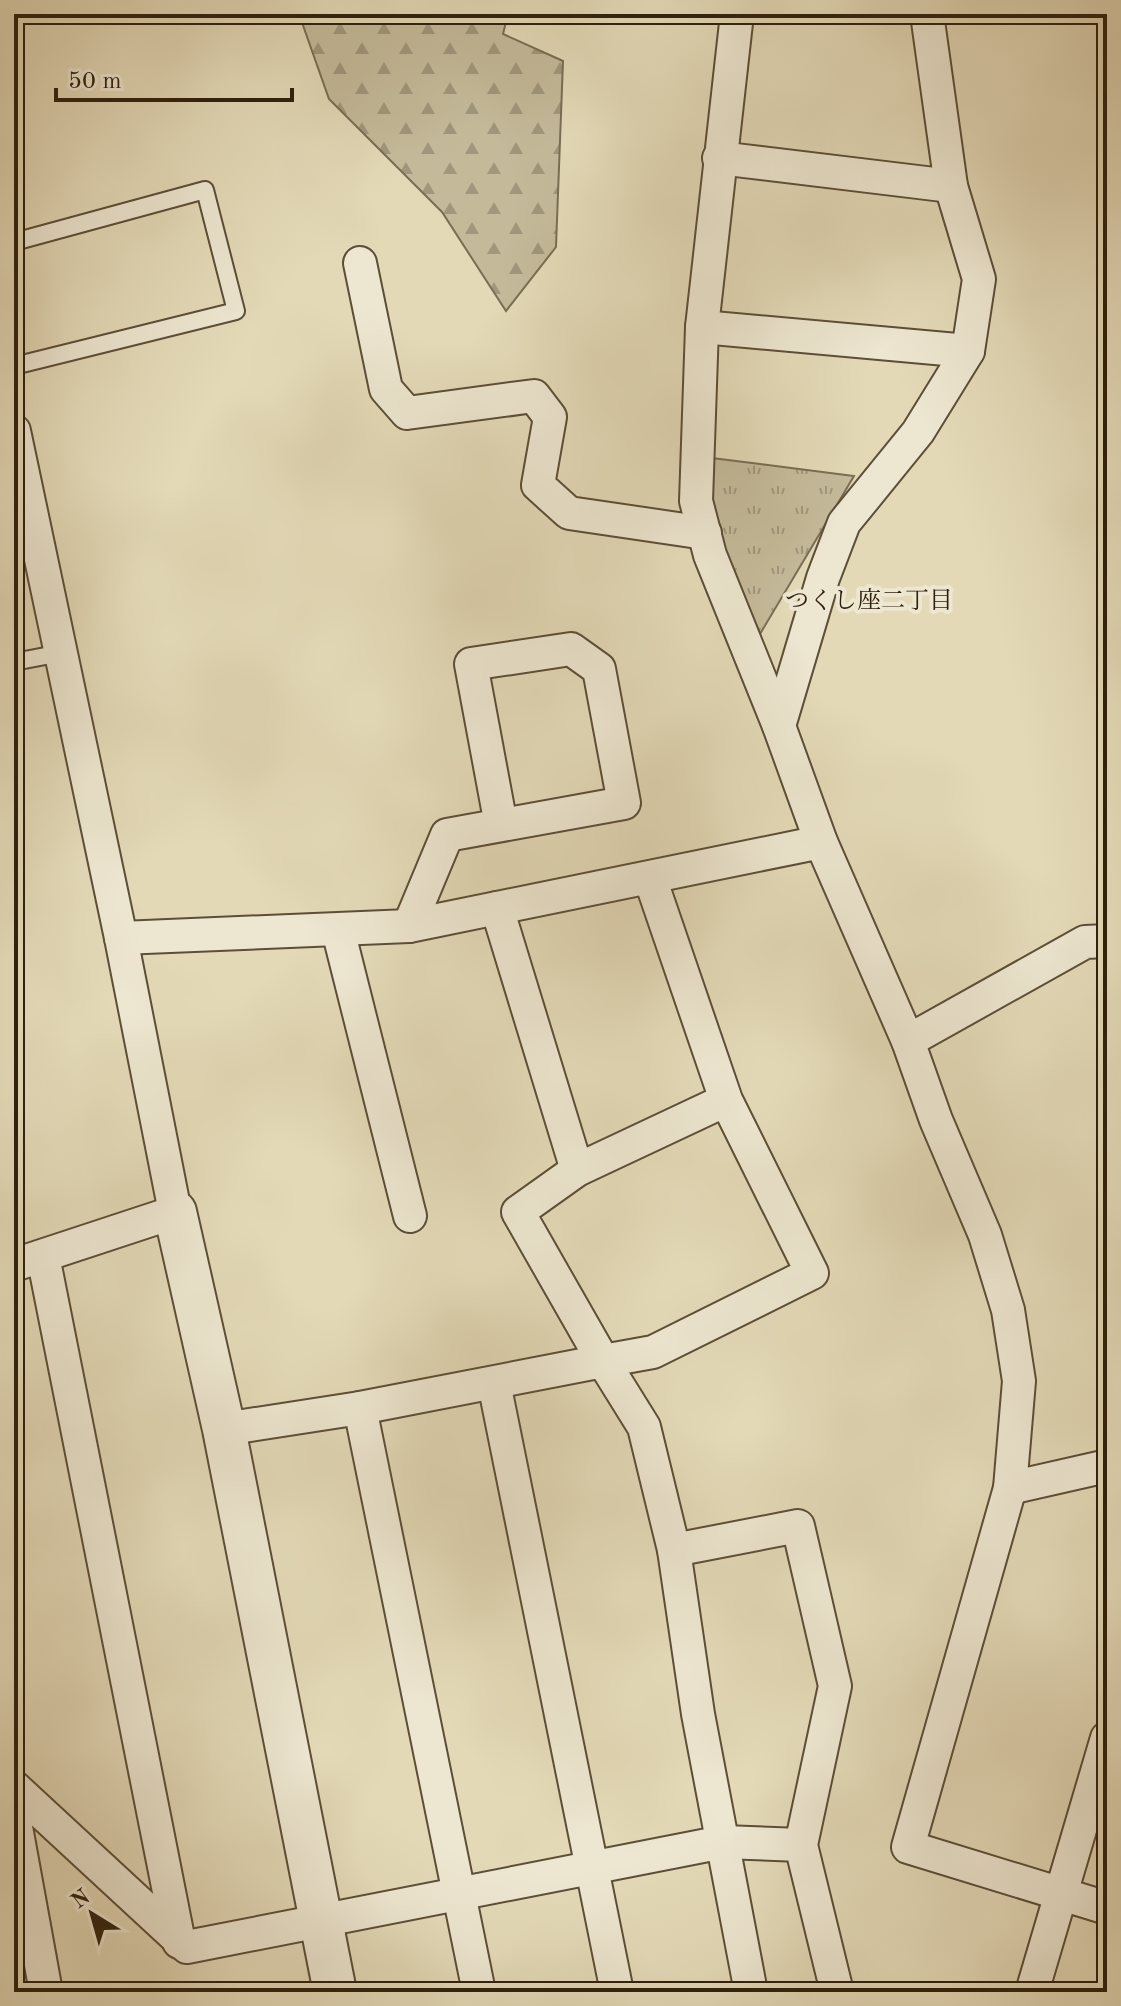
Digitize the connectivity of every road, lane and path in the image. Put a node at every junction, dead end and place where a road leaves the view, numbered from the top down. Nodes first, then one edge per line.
1 (737, 14) edge
2 (927, 14) edge
3 (719, 158) junction
4 (951, 186) junction
5 (14, 242) edge
6 (360, 263) dead end
7 (702, 327) junction
8 (968, 351) junction
9 (14, 366) edge
10 (14, 431) edge
11 (705, 533) junction
12 (61, 653) junction
13 (14, 662) edge
14 (779, 726) junction
15 (501, 825) junction
16 (821, 842) junction
17 (650, 878) junction
18 (497, 908) junction
19 (409, 926) junction
20 (338, 930) junction
21 (121, 938) junction
22 (1107, 941) edge
23 (908, 1041) junction
24 (726, 1100) junction
25 (577, 1170) junction
26 (175, 1212) junction
27 (410, 1216) dead end
28 (28, 1260) edge
29 (603, 1361) junction
30 (494, 1383) junction
31 (360, 1408) junction
32 (224, 1429) junction
33 (1107, 1466) edge
34 (1010, 1488) junction
35 (674, 1550) junction
36 (1107, 1738) edge
37 (14, 1787) edge
38 (14, 1816) edge
39 (723, 1842) junction
40 (801, 1845) junction
41 (592, 1868) junction
42 (1061, 1894) junction
43 (459, 1895) junction
44 (1107, 1908) edge
45 (320, 1920) junction
46 (179, 1942) junction
47 (46, 1992) edge
48 (335, 1992) edge
49 (479, 1992) edge
50 (617, 1992) edge
51 (751, 1992) edge
52 (837, 1992) edge
53 (1032, 1992) edge

1 - 3 street
2 - 4 street
3 - 4 street
3 - 7 street
4 - 8 street
5 - 9 lane
6 - 11 street
7 - 8 street
7 - 11 street
8 - 14 street
10 - 12 street
11 - 14 street
12 - 13 lane
12 - 21 street
14 - 16 street
15 - 15 street
15 - 19 street
16 - 17 street
16 - 23 street
17 - 18 street
17 - 24 street
18 - 19 street
18 - 25 street
19 - 20 street
20 - 21 street
20 - 27 street
21 - 26 street
22 - 23 street
23 - 34 street
24 - 25 street
24 - 29 street
25 - 29 street
26 - 28 street
26 - 32 street
28 - 46 street
29 - 30 street
29 - 35 street
30 - 31 street
30 - 41 street
31 - 32 street
31 - 43 street
32 - 45 street
33 - 34 street
34 - 42 street
35 - 39 street
35 - 40 street
36 - 42 street
37 - 46 street
38 - 47 street
39 - 40 street
39 - 41 street
39 - 51 street
40 - 52 street
41 - 43 street
41 - 50 street
42 - 44 street
42 - 53 street
43 - 45 street
43 - 49 street
45 - 46 street
45 - 48 street

